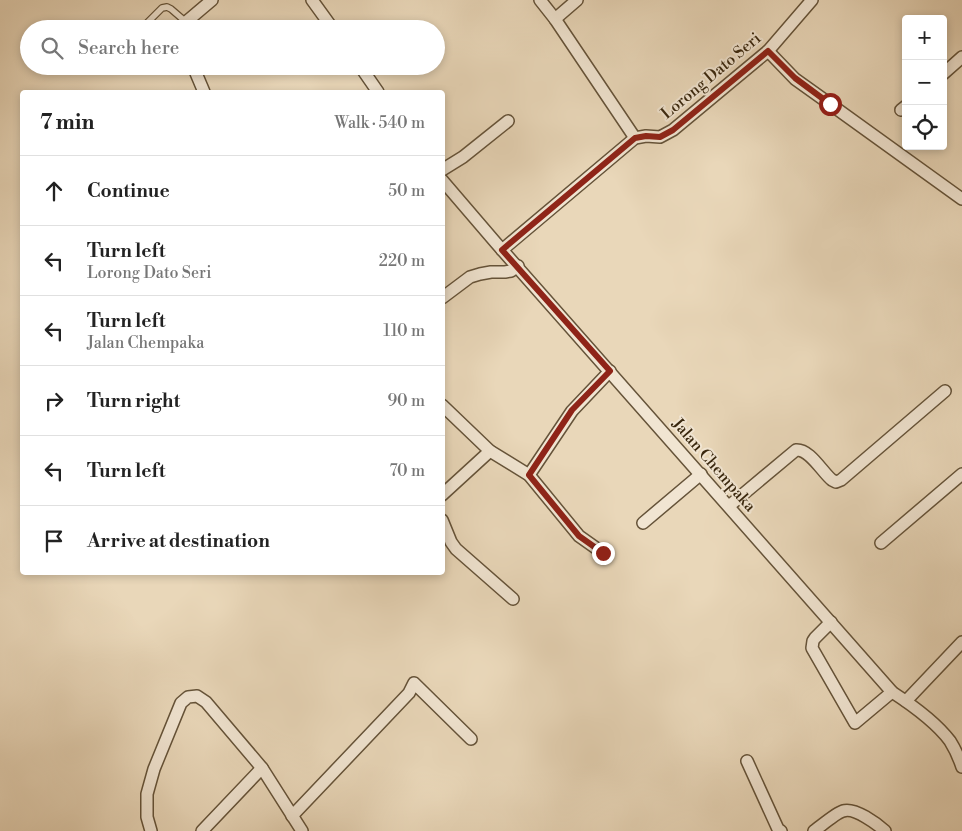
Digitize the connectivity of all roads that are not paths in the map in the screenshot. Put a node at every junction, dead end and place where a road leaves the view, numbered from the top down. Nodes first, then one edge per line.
1 (212, 0) edge
2 (312, 0) edge
3 (540, 0) edge
4 (577, 0) edge
5 (812, 0) edge
6 (555, 19) junction
7 (150, 20) edge
8 (179, 20) edge
9 (190, 20) edge
10 (326, 20) edge
11 (768, 51) junction
12 (962, 57) edge
13 (947, 70) edge
14 (197, 75) edge
15 (366, 75) edge
16 (203, 90) edge
17 (377, 90) edge
18 (508, 121) dead end
19 (635, 138) junction
20 (445, 168) edge
21 (445, 184) edge
22 (962, 200) edge
23 (502, 250) junction
24 (518, 266) junction
25 (445, 296) edge
26 (610, 371) junction
27 (945, 391) dead end
28 (445, 409) edge
29 (490, 451) junction
30 (701, 474) junction
31 (962, 474) edge
32 (529, 475) junction
33 (445, 492) edge
34 (729, 506) junction
35 (643, 522) dead end
36 (445, 527) edge
37 (882, 543) dead end
38 (603, 553) dead end
39 (513, 599) dead end
40 (831, 622) junction
41 (962, 642) edge
42 (892, 692) junction
43 (906, 701) junction
44 (471, 739) dead end
45 (747, 761) dead end
46 (962, 767) edge
47 (262, 768) junction
48 (292, 816) junction
49 (151, 831) edge
50 (202, 831) edge
51 (302, 831) edge
52 (781, 831) edge
53 (814, 831) edge
54 (885, 831) edge

1 - 9 street
2 - 10 street
3 - 6 street
4 - 6 street
5 - 11 street, Lorong Dato Seri
6 - 19 street
7 - 8 lane
11 - 19 street, Lorong Dato Seri
11 - 22 street
12 - 13 street
14 - 16 street
15 - 17 street
18 - 20 street
19 - 23 street
21 - 23 street, Jalan Chempaka
23 - 24 street, Jalan Chempaka
24 - 25 street
24 - 26 street, Jalan Chempaka
26 - 30 street, Jalan Chempaka
26 - 32 street
27 - 34 street
28 - 29 street
29 - 32 street
29 - 33 street
30 - 34 street, Jalan Chempaka
30 - 35 street
31 - 37 street
32 - 38 street
34 - 40 street, Jalan Chempaka
36 - 39 street
40 - 42 street, Jalan Chempaka
40 - 42 street
41 - 43 street
42 - 43 street, Jalan Chempaka
43 - 46 street, Jalan Chempaka
44 - 48 street
45 - 52 street
47 - 48 street
47 - 49 street
47 - 50 street
48 - 51 street
53 - 54 street

